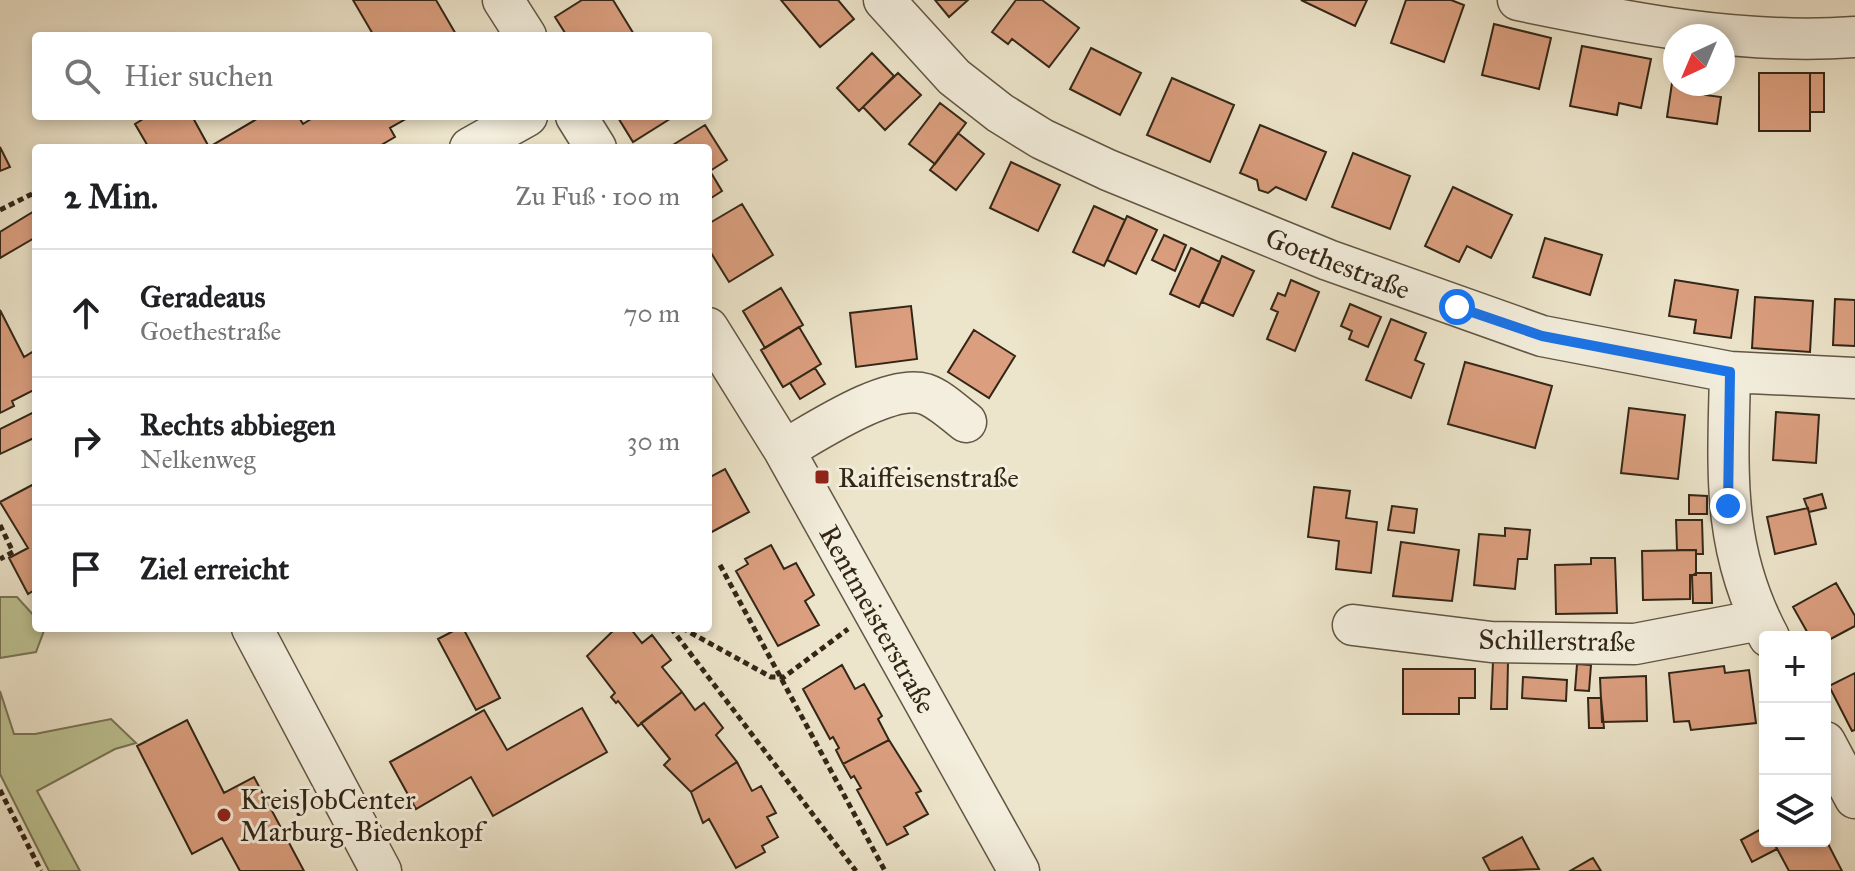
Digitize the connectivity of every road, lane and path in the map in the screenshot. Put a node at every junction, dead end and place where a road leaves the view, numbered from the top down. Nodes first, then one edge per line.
1 (503, 0) edge
2 (884, 0) edge
3 (1518, 0) edge
4 (523, 32) edge
5 (1855, 37) edge
6 (520, 120) edge
7 (578, 120) edge
8 (477, 144) edge
9 (594, 144) edge
10 (32, 194) edge
11 (0, 210) edge
12 (712, 334) edge
13 (1730, 372) junction
14 (1855, 378) edge
15 (966, 422) dead end
16 (784, 450) junction
17 (0, 525) edge
18 (0, 559) edge
19 (720, 565) dead end
20 (873, 611) junction
21 (1353, 625) dead end
22 (1764, 628) edge
23 (254, 632) edge
24 (674, 632) edge
25 (689, 632) edge
26 (784, 677) junction
27 (1831, 753) edge
28 (0, 790) edge
29 (1855, 798) edge
30 (41, 871) edge
31 (381, 871) edge
32 (856, 871) edge
33 (885, 871) edge
34 (1019, 871) edge

1 - 4 street
2 - 13 street, Goethestraße
3 - 5 street
6 - 8 street
7 - 9 street
10 - 11 path
12 - 16 street, Rentmeisterstraße
13 - 14 street, Goethestraße
13 - 22 street
15 - 16 street
16 - 20 street, Rentmeisterstraße
17 - 18 path
19 - 26 path
20 - 26 path
20 - 34 street, Rentmeisterstraße
21 - 22 street, Schillerstraße
23 - 31 street
24 - 32 path
25 - 26 path
26 - 33 path
27 - 29 street
28 - 30 path

